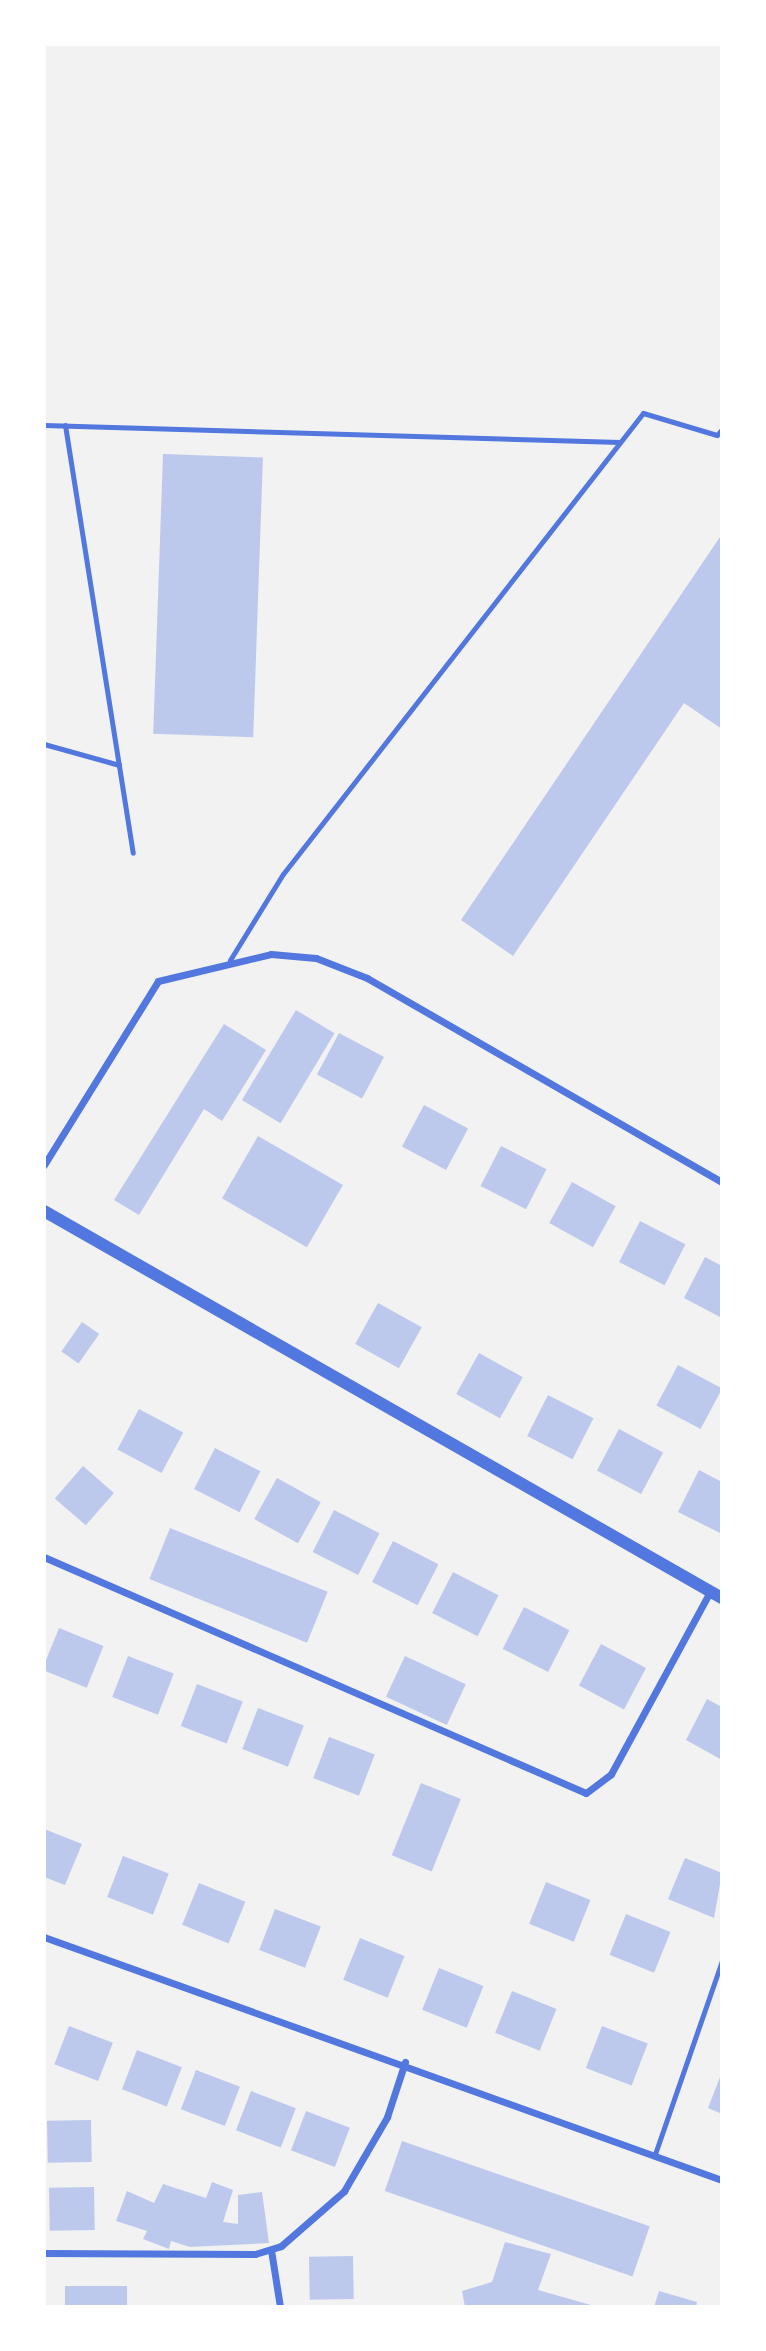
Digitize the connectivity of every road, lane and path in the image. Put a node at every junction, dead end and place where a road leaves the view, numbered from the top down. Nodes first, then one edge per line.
1 (44, 425) edge
2 (65, 425) junction
3 (722, 429) edge
4 (720, 437) edge
5 (621, 442) junction
6 (44, 744) edge
7 (119, 765) junction
8 (132, 853) dead end
9 (230, 960) junction
10 (44, 1165) edge
11 (722, 1182) edge
12 (44, 1211) edge
13 (44, 1557) edge
14 (710, 1592) junction
15 (722, 1598) edge
16 (44, 1937) edge
17 (722, 1962) edge
18 (405, 2062) junction
19 (655, 2154) junction
20 (722, 2179) edge
21 (271, 2250) junction
22 (44, 2253) edge
23 (280, 2307) edge

1 - 2 lane
2 - 5 lane
2 - 7 lane
3 - 4 lane
4 - 5 lane
5 - 9 lane
6 - 7 lane
7 - 8 lane
9 - 10 street
9 - 11 street
12 - 14 street
13 - 14 street
14 - 15 street
16 - 18 street
17 - 19 lane
18 - 19 street
18 - 21 street
19 - 20 street
21 - 22 street
21 - 23 street

